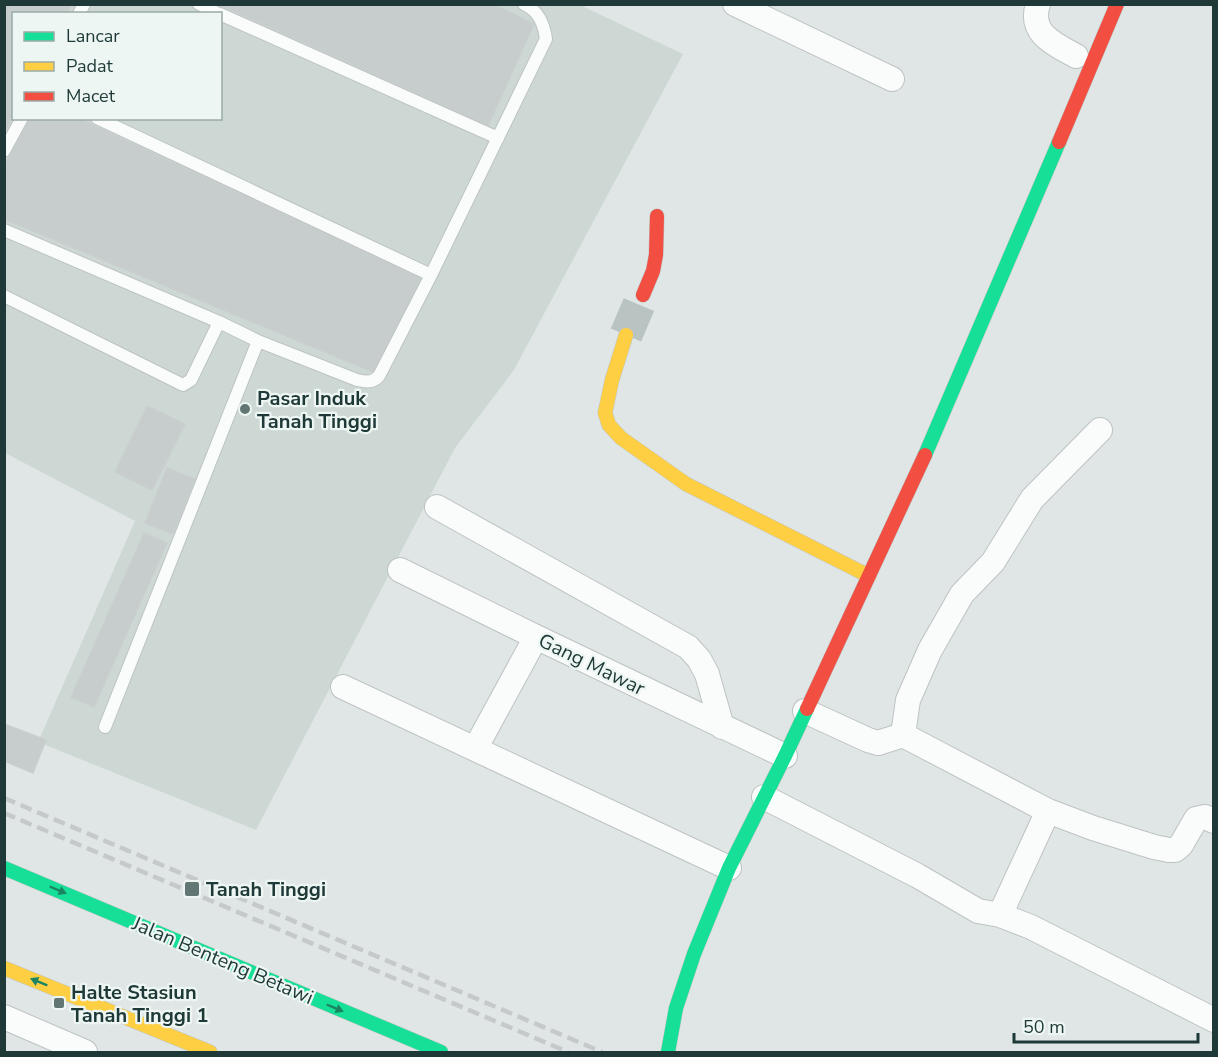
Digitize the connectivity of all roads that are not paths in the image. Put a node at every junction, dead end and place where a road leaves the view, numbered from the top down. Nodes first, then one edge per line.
1 (199, 4) edge
2 (524, 4) edge
3 (735, 4) edge
4 (1038, 4) edge
5 (1117, 4) edge
6 (216, 12) edge
7 (222, 15) edge
8 (1076, 56) dead end
9 (892, 79) dead end
10 (21, 120) edge
11 (101, 120) edge
12 (498, 138) junction
13 (4, 151) edge
14 (657, 216) dead end
15 (4, 230) edge
16 (431, 275) junction
17 (643, 295) tunnel mouth
18 (4, 296) edge
19 (219, 322) junction
20 (626, 335) tunnel mouth
21 (258, 341) junction
22 (1100, 430) dead end
23 (437, 507) dead end
24 (400, 570) dead end
25 (869, 576) junction
26 (536, 637) junction
27 (343, 687) dead end
28 (806, 711) junction
29 (105, 727) dead end
30 (722, 727) junction
31 (903, 735) junction
32 (475, 749) junction
33 (785, 756) junction
34 (764, 797) junction
35 (1048, 811) junction
36 (1214, 821) edge
37 (4, 868) edge
38 (729, 868) junction
39 (1000, 915) junction
40 (4, 968) edge
41 (4, 1017) edge
42 (1214, 1020) edge
43 (85, 1053) edge
44 (210, 1053) edge
45 (441, 1053) edge
46 (668, 1053) edge

1 - 6 lane
2 - 12 lane
3 - 9 street
4 - 8 street
5 - 25 street
7 - 12 lane
10 - 13 lane
11 - 16 lane
12 - 16 lane
14 - 17 street
15 - 19 lane
16 - 21 lane
18 - 19 lane
19 - 21 lane
20 - 25 street
21 - 29 lane
22 - 31 street
23 - 30 street
24 - 26 street, Gang Mawar
25 - 28 street
26 - 30 street, Gang Mawar
26 - 32 street
27 - 32 street
28 - 31 street
28 - 33 street
30 - 33 street, Gang Mawar
31 - 35 street
32 - 38 street
33 - 34 street
34 - 38 street
34 - 39 street
35 - 36 street
35 - 39 street
37 -> 45 street, Jalan Benteng Betawi
38 - 46 street
39 - 42 street
44 -> 40 street
41 - 43 street

